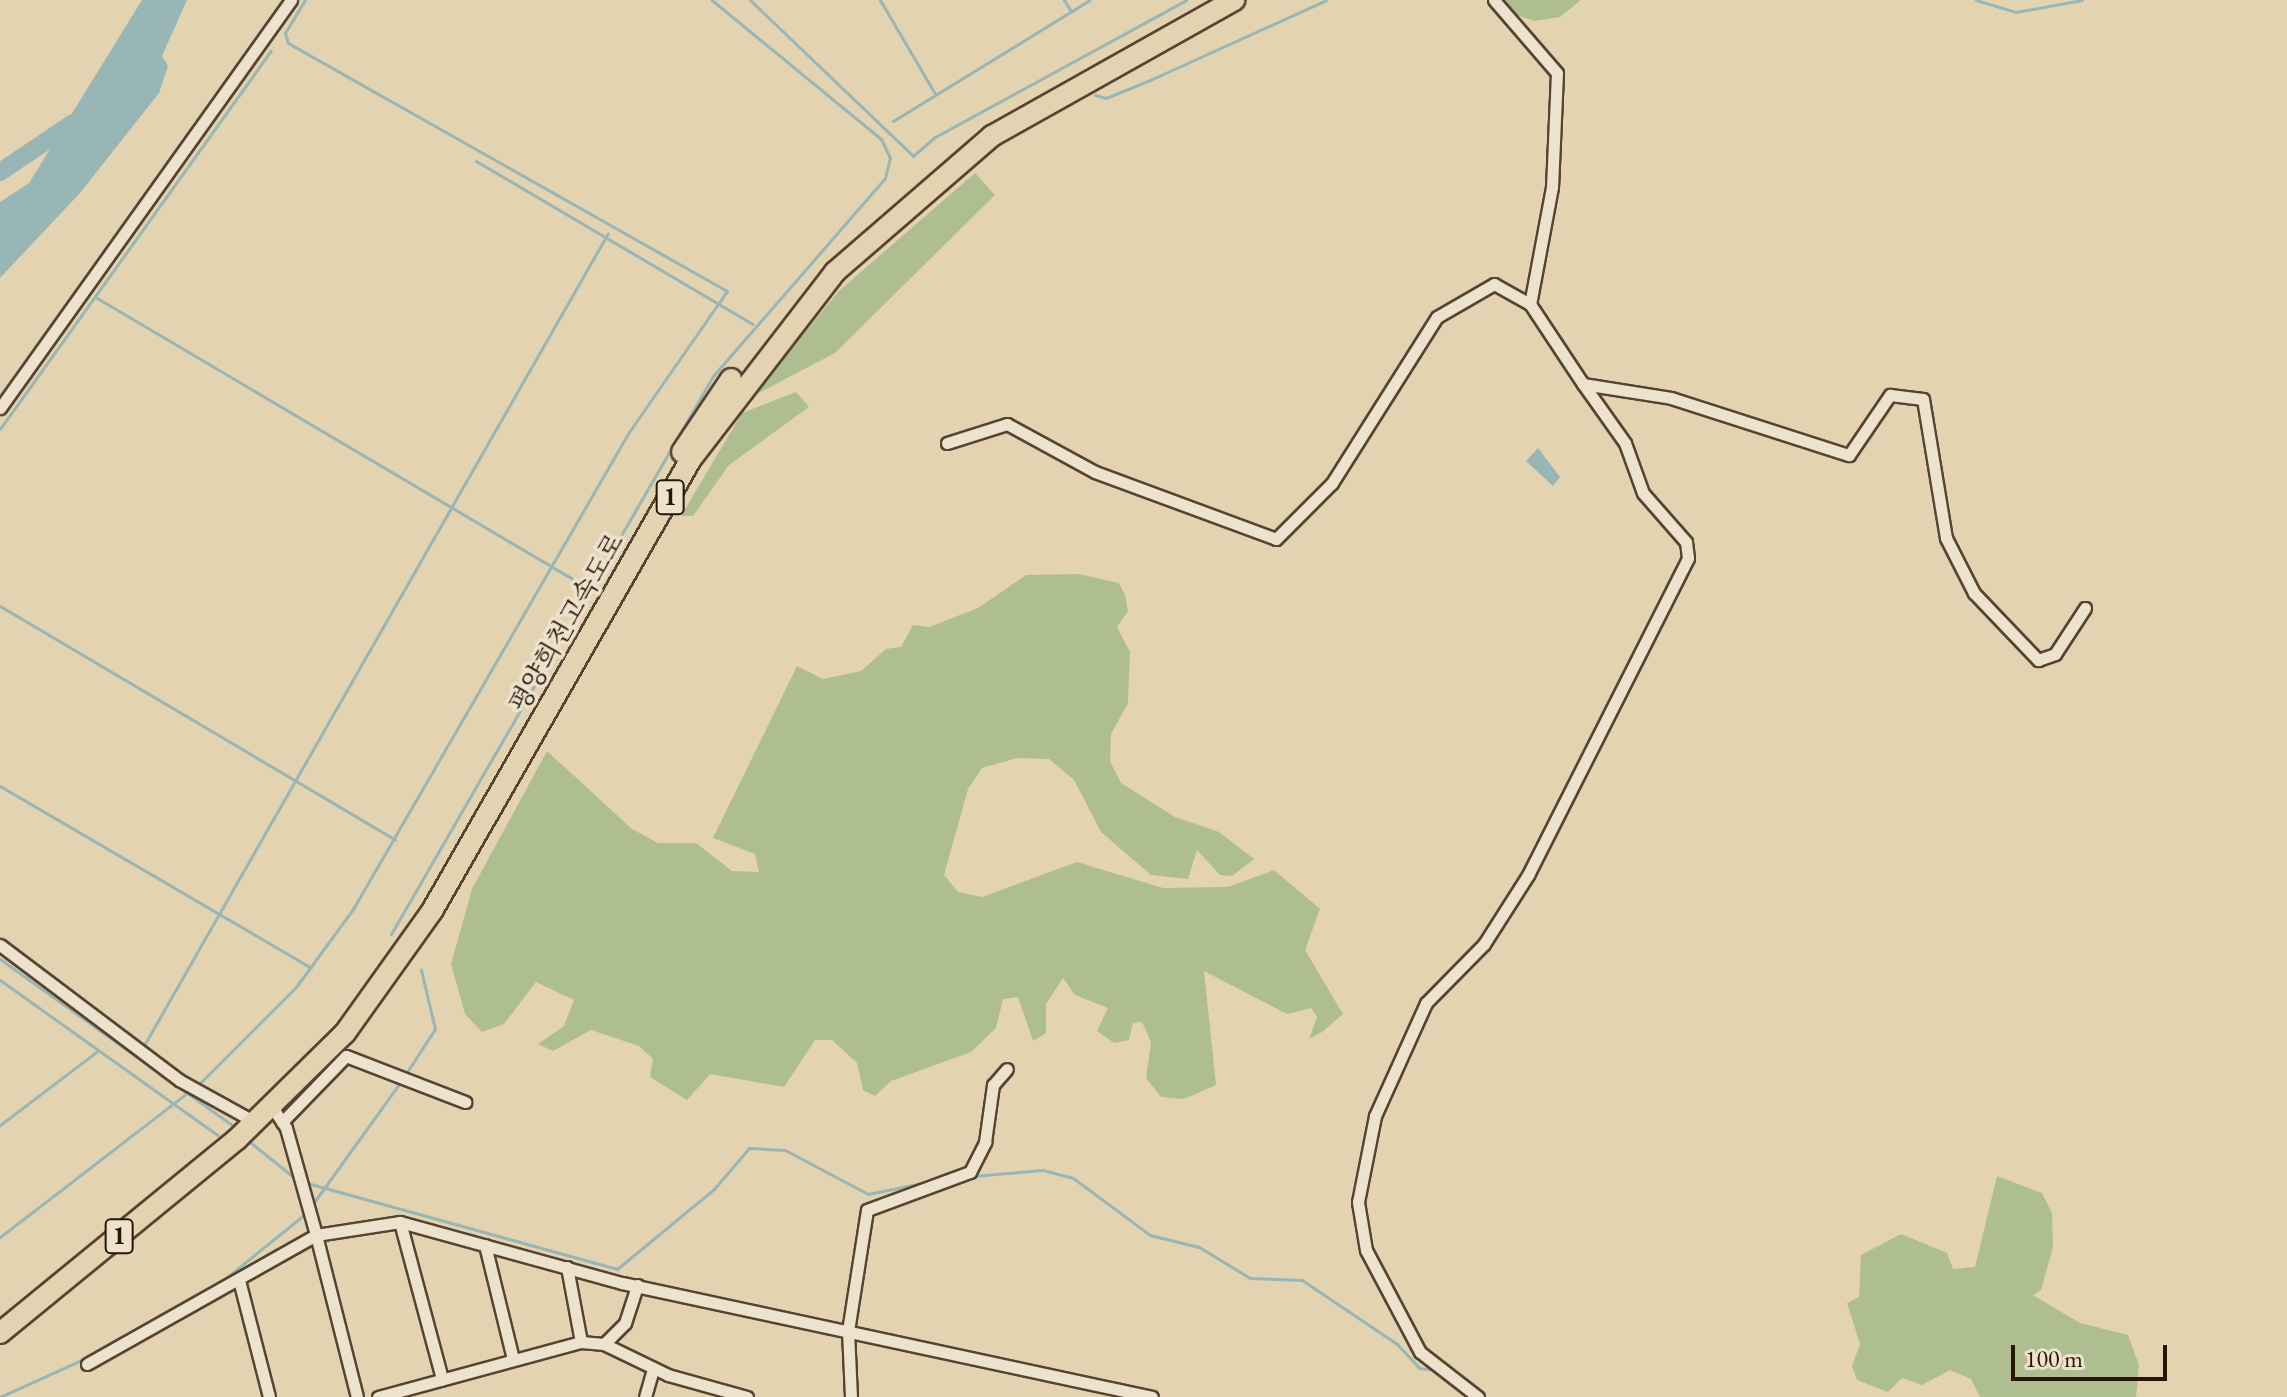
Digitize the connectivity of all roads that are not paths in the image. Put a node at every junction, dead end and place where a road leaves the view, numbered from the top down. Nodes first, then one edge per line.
1 (291, 0) edge
2 (1213, 0) edge
3 (1234, 0) edge
4 (1494, 0) edge
5 (1530, 304) junction
6 (1583, 384) junction
7 (0, 408) edge
8 (947, 443) dead end
9 (2085, 608) dead end
10 (0, 945) edge
11 (1007, 1069) dead end
12 (465, 1102) dead end
13 (277, 1114) junction
14 (240, 1127) junction
15 (400, 1222) junction
16 (316, 1235) junction
17 (485, 1245) junction
18 (567, 1267) junction
19 (239, 1280) junction
20 (637, 1285) junction
21 (0, 1316) edge
22 (848, 1331) junction
23 (0, 1333) edge
24 (581, 1342) junction
25 (604, 1344) junction
26 (513, 1359) junction
27 (87, 1364) dead end
28 (653, 1369) junction
29 (442, 1379) junction
30 (269, 1397) edge
31 (357, 1397) edge
32 (378, 1397) edge
33 (645, 1397) edge
34 (747, 1397) edge
35 (851, 1397) edge
36 (1152, 1397) edge
37 (1478, 1397) edge

1 - 7 street
2 - 14 highway, 평양희천고속도로 / 1
3 - 13 highway, 평양희천고속도로 / 1
4 - 5 street
5 - 6 street
5 - 8 street
6 - 9 street
6 - 37 street
10 - 14 street
11 - 22 street
12 - 13 street
13 - 14 highway, 평양희천고속도로 / 1
13 - 16 street
14 - 21 highway, 평양희천고속도로 / 1
14 - 23 highway, 평양희천고속도로 / 1
15 - 16 street
15 - 17 street
15 - 29 street
16 - 19 street
16 - 31 street
17 - 18 street
17 - 26 street
18 - 20 street
18 - 24 street
19 - 27 street
19 - 30 street
20 - 22 street
20 - 25 street
22 - 35 street
22 - 36 street
24 - 25 street
24 - 26 street
25 - 28 street
26 - 29 street
28 - 33 street
28 - 34 street
29 - 32 street

